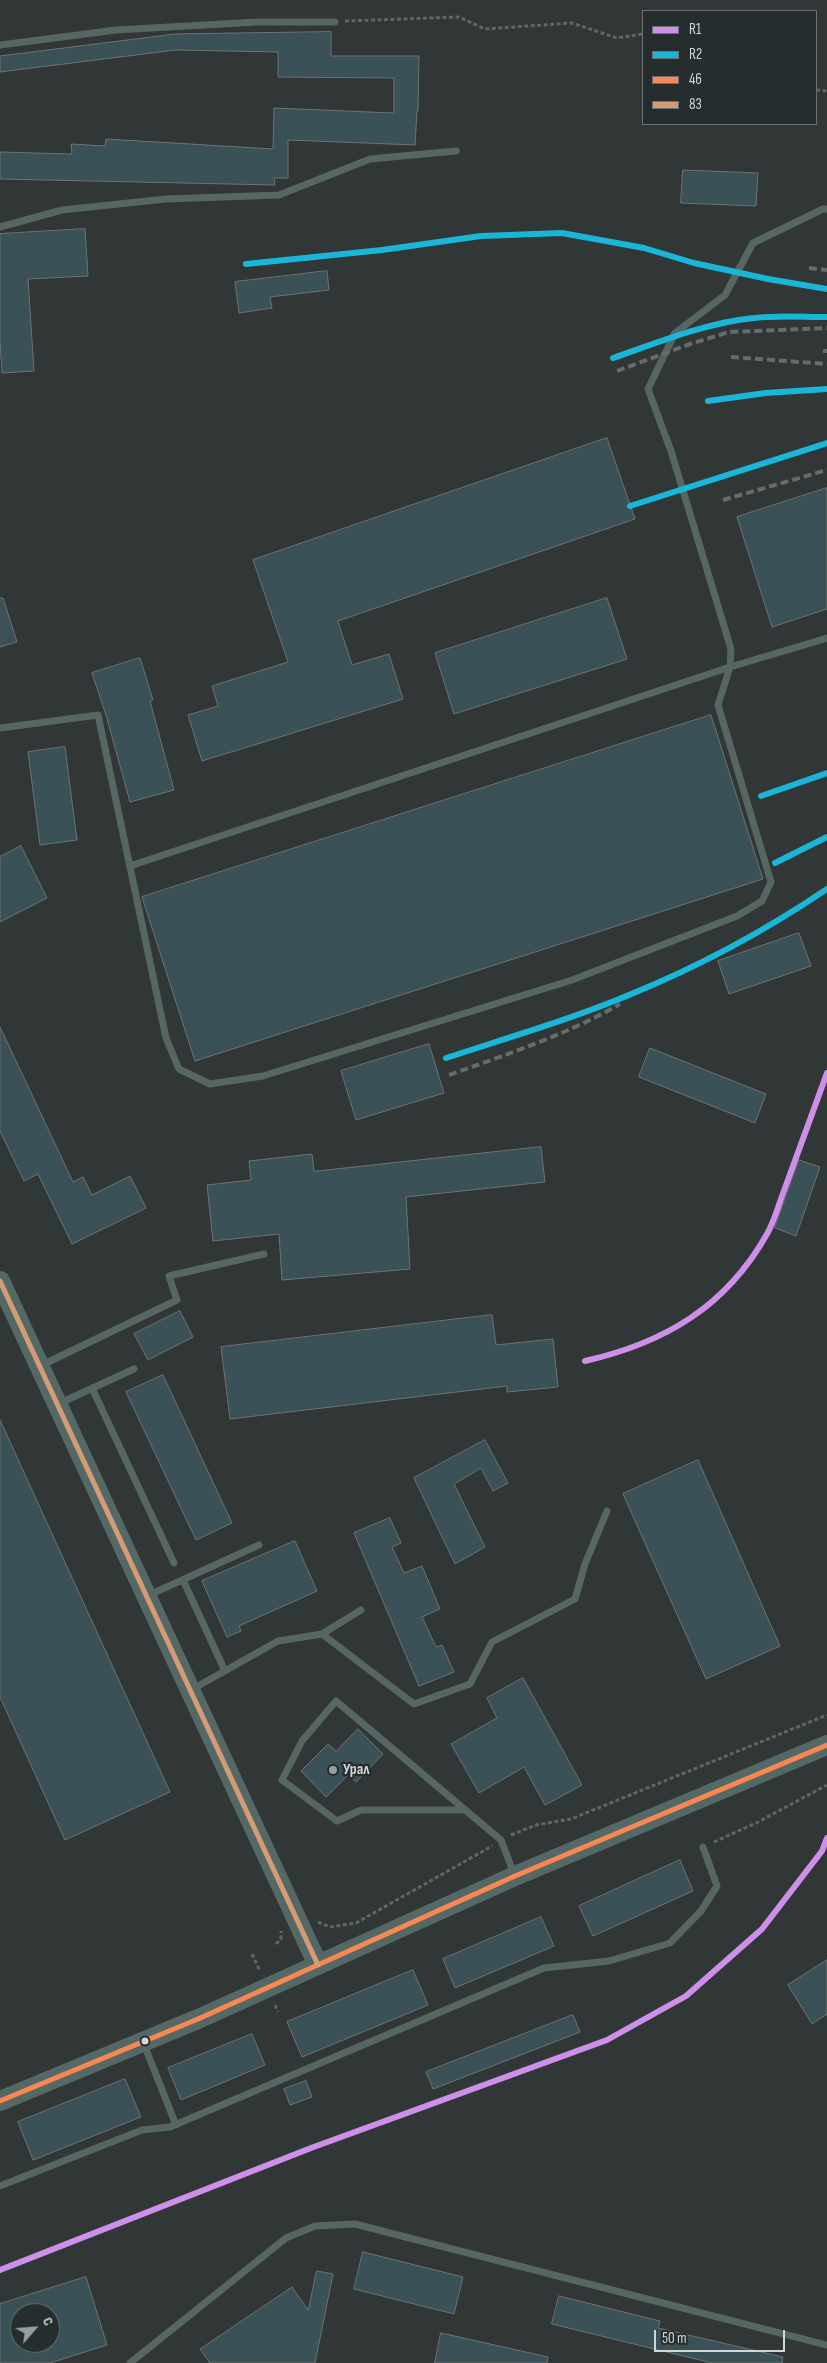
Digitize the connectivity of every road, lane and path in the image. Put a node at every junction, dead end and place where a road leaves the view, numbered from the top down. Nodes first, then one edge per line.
1 (335, 22) joint
2 (642, 34) edge
3 (0, 45) edge
4 (456, 151) dead end
5 (827, 209) edge
6 (0, 227) edge
7 (827, 638) edge
8 (730, 667) junction
9 (0, 728) edge
10 (130, 866) junction
11 (264, 1254) dead end
12 (0, 1281) edge
13 (40, 1366) junction
14 (134, 1369) dead end
15 (92, 1388) junction
16 (58, 1404) junction
17 (607, 1511) dead end
18 (259, 1545) dead end
19 (174, 1563) dead end
20 (183, 1580) junction
21 (147, 1596) junction
22 (361, 1610) dead end
23 (322, 1634) junction
24 (225, 1671) junction
25 (190, 1690) junction
26 (827, 1715) edge
27 (827, 1745) edge
28 (827, 1785) edge
29 (464, 1810) junction
30 (501, 1840) junction
31 (703, 1847) joint
32 (515, 1876) junction
33 (295, 1915) junction
34 (318, 1965) junction
35 (143, 2042) junction
36 (0, 2101) edge
37 (176, 2125) junction
38 (0, 2186) edge
39 (827, 2345) edge
40 (130, 2363) edge

1 - 2 path
1 - 3 lane
4 - 6 lane
5 - 8 lane
7 - 8 lane
8 - 10 lane
8 - 10 lane
9 - 10 lane
11 - 13 lane
12 - 13 main road
13 - 16 main road
14 - 15 lane
15 - 16 lane
15 - 19 lane
16 - 21 main road
17 - 23 lane
18 - 20 lane
20 - 21 lane
20 - 24 lane
21 - 25 main road
22 - 23 lane
23 - 24 lane
24 - 25 lane
25 - 33 main road
26 - 30 path
27 - 32 main road
28 - 31 path
29 - 29 lane
29 - 30 lane
30 - 32 lane
30 - 33 path
31 - 37 lane
32 - 34 main road
33 - 34 main road
34 - 35 main road
35 - 36 main road
35 - 37 lane
37 - 38 lane
39 - 40 lane

